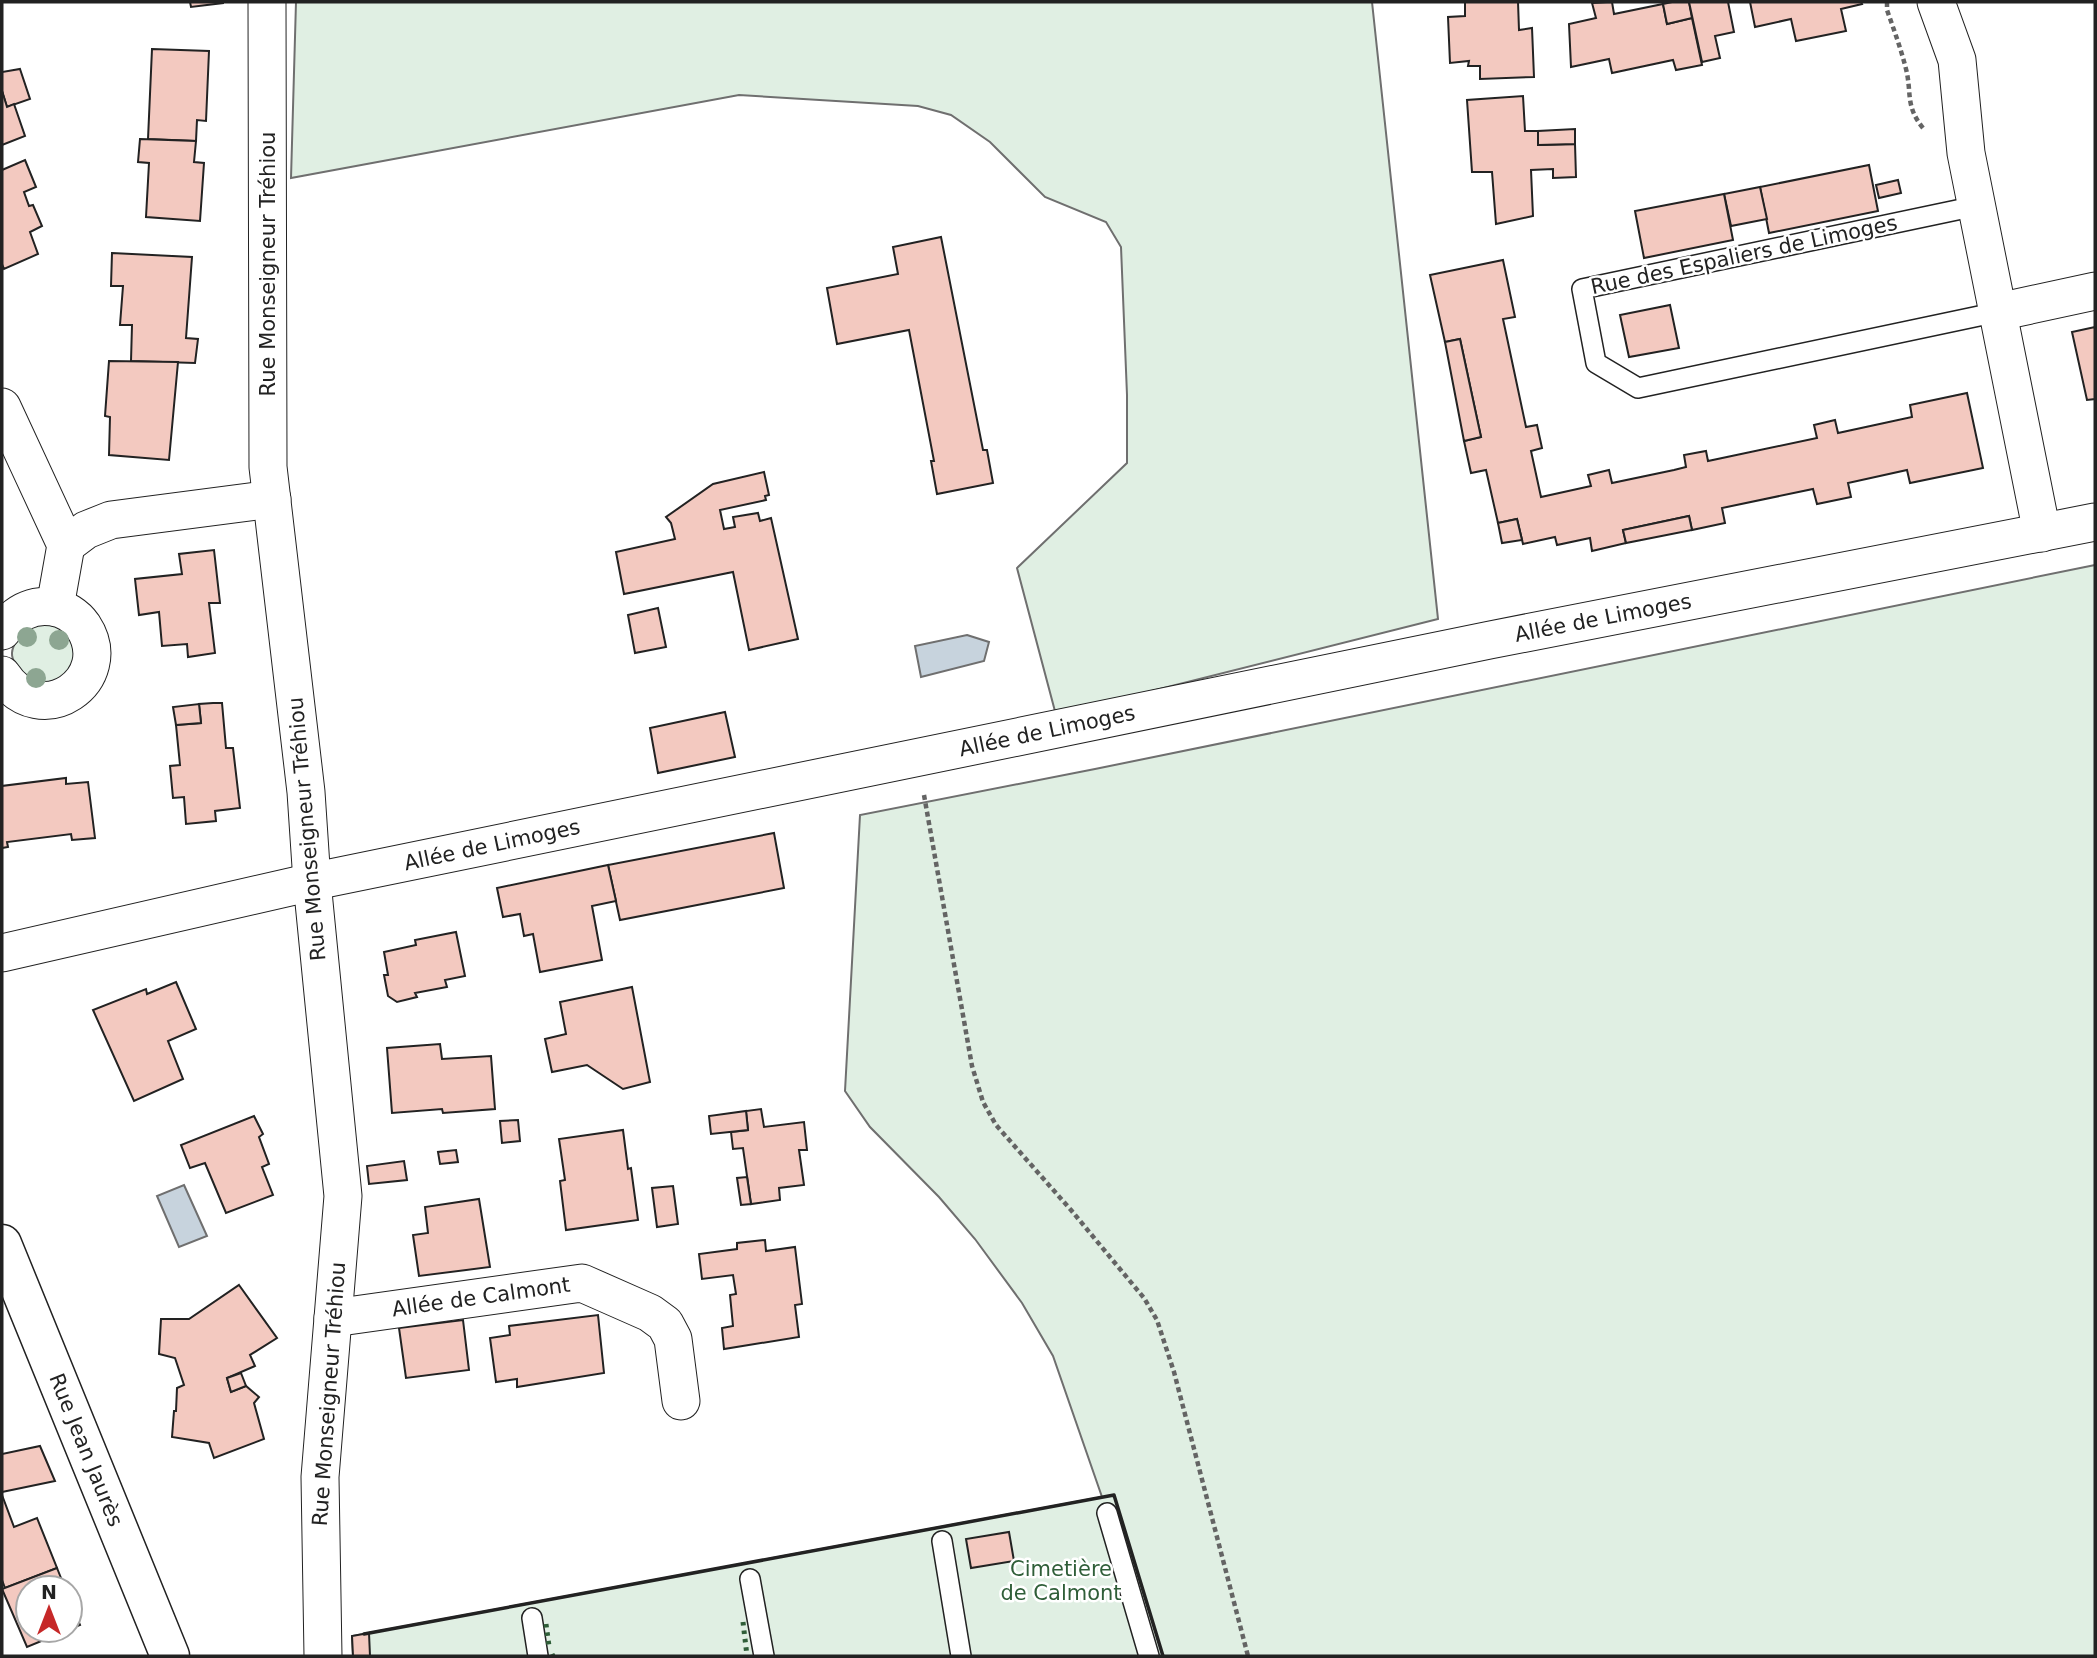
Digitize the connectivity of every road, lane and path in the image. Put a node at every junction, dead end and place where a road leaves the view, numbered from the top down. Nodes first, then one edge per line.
1 (267, 2) edge
2 (1887, 2) edge
3 (1936, 2) edge
4 (1968, 162) junction
5 (1976, 206) junction
6 (2095, 291) edge
7 (1998, 312) junction
8 (2, 407) edge
9 (272, 499) junction
10 (2095, 522) edge
11 (2042, 533) junction
12 (66, 545) junction
13 (55, 607) junction
14 (2, 631) edge
15 (2, 676) edge
16 (917, 759) junction
17 (312, 882) junction
18 (2, 953) edge
19 (2, 1244) edge
20 (333, 1318) junction
21 (681, 1401) dead end
22 (1107, 1513) dead end
23 (942, 1541) dead end
24 (750, 1579) dead end
25 (531, 1618) dead end
26 (170, 1656) edge
27 (323, 1656) edge
28 (538, 1656) edge
29 (764, 1656) edge
30 (961, 1656) edge
31 (1149, 1656) edge
32 (1248, 1656) edge

1 - 9 street, Rue Monseigneur Tréhiou
2 - 4 path
3 - 4 street
4 - 5 street
5 - 7 street
5 - 7 lane, Rue des Espaliers de Limoges
6 - 7 street
7 - 11 street
8 - 12 street
9 - 12 street
9 - 17 street, Rue Monseigneur Tréhiou
10 - 11 street, Allée de Limoges
11 - 16 street, Allée de Limoges
12 - 13 street
13 - 14 street
13 - 15 street
16 - 17 street, Allée de Limoges
16 - 32 path
17 - 18 street, Allée de Limoges
17 - 20 street, Rue Monseigneur Tréhiou
19 - 26 main road, Rue Jean Jaurès
20 - 21 street, Allée de Calmont
20 - 27 street, Rue Monseigneur Tréhiou
22 - 31 lane
23 - 30 lane
24 - 29 lane
25 - 28 lane

